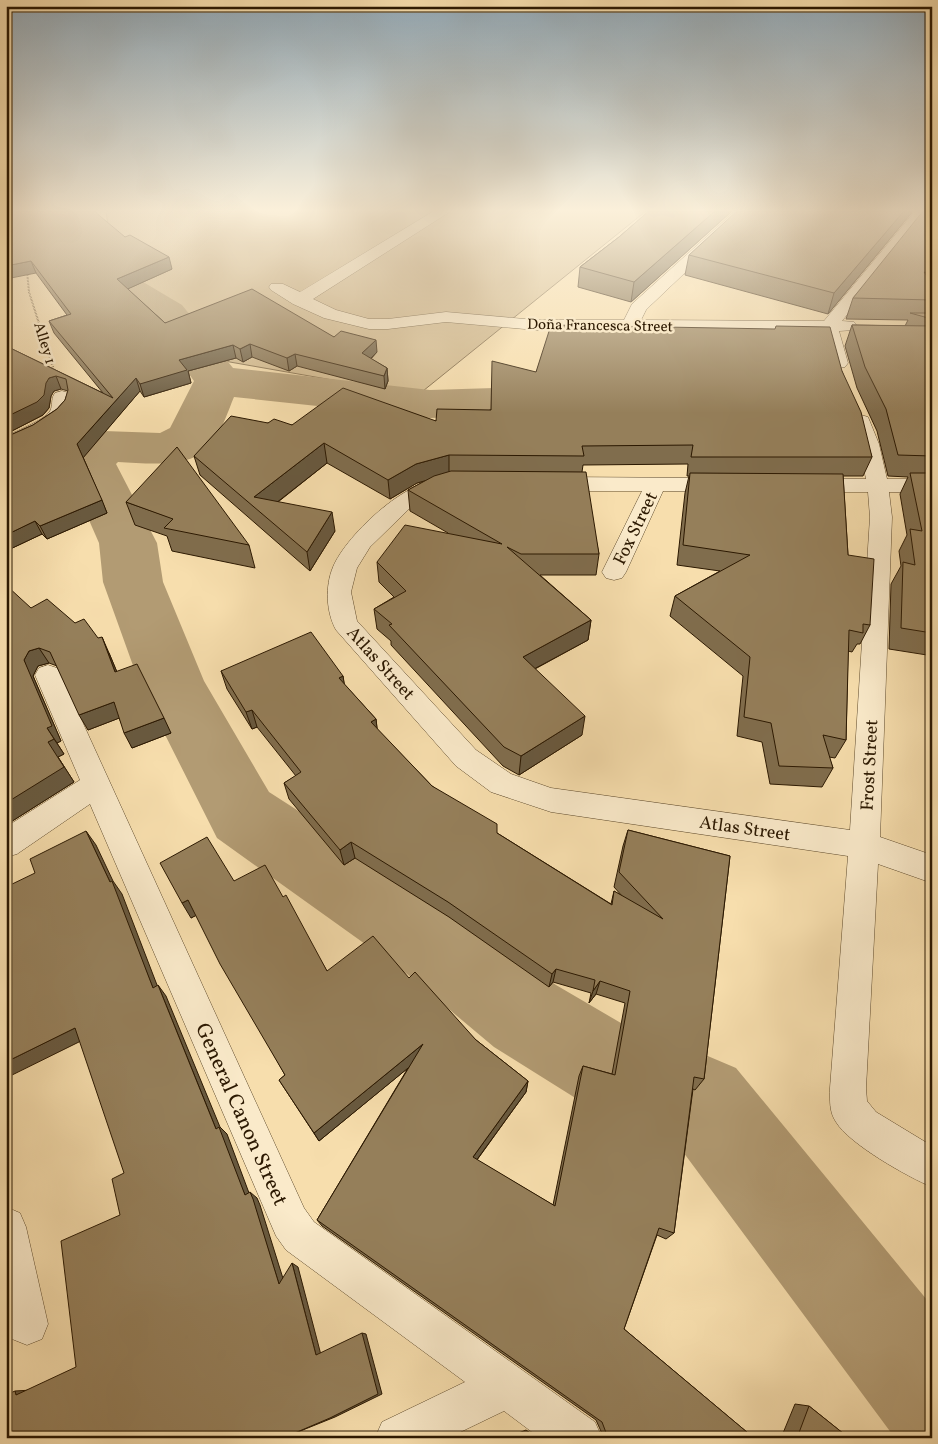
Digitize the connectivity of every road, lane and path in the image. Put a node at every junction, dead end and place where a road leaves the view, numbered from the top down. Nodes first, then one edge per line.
1 (27, 278) edge
2 (334, 278) edge
3 (669, 278) edge
4 (868, 278) edge
5 (277, 288) dead end
6 (299, 300) junction
7 (630, 326) junction
8 (829, 326) junction
9 (866, 327) edge
10 (62, 397) joint
11 (6, 444) edge
12 (470, 483) edge
13 (530, 483) edge
14 (656, 484) junction
15 (752, 485) edge
16 (782, 485) edge
17 (878, 485) junction
18 (932, 486) edge
19 (614, 572) dead end
20 (48, 675) dead end
21 (96, 785) junction
22 (6, 844) edge
23 (864, 846) junction
24 (932, 869) edge
25 (932, 1168) edge
26 (6, 1227) edge
27 (27, 1324) dead end
28 (506, 1386) junction
29 (398, 1438) edge
30 (579, 1438) edge

1 - 10 path, Alley 1
2 - 6 street
3 - 7 street
4 - 8 street
5 - 6 street, Doña Francesca Street
6 - 7 street, Doña Francesca Street
7 - 8 street, Doña Francesca Street
8 - 9 street, Doña Francesca Street
8 - 17 street, Frost Street
10 - 11 street
12 - 23 street, Atlas Street
13 - 14 street
14 - 15 street
14 - 19 street, Fox Street
16 - 17 street
17 - 18 street
17 - 23 street, Frost Street
20 - 21 street, General Canon Street
21 - 22 street
21 - 28 street, General Canon Street
23 - 24 street, Atlas Street
23 - 25 street, Frost Street
26 - 27 street
28 - 29 street
28 - 30 street, General Canon Street

